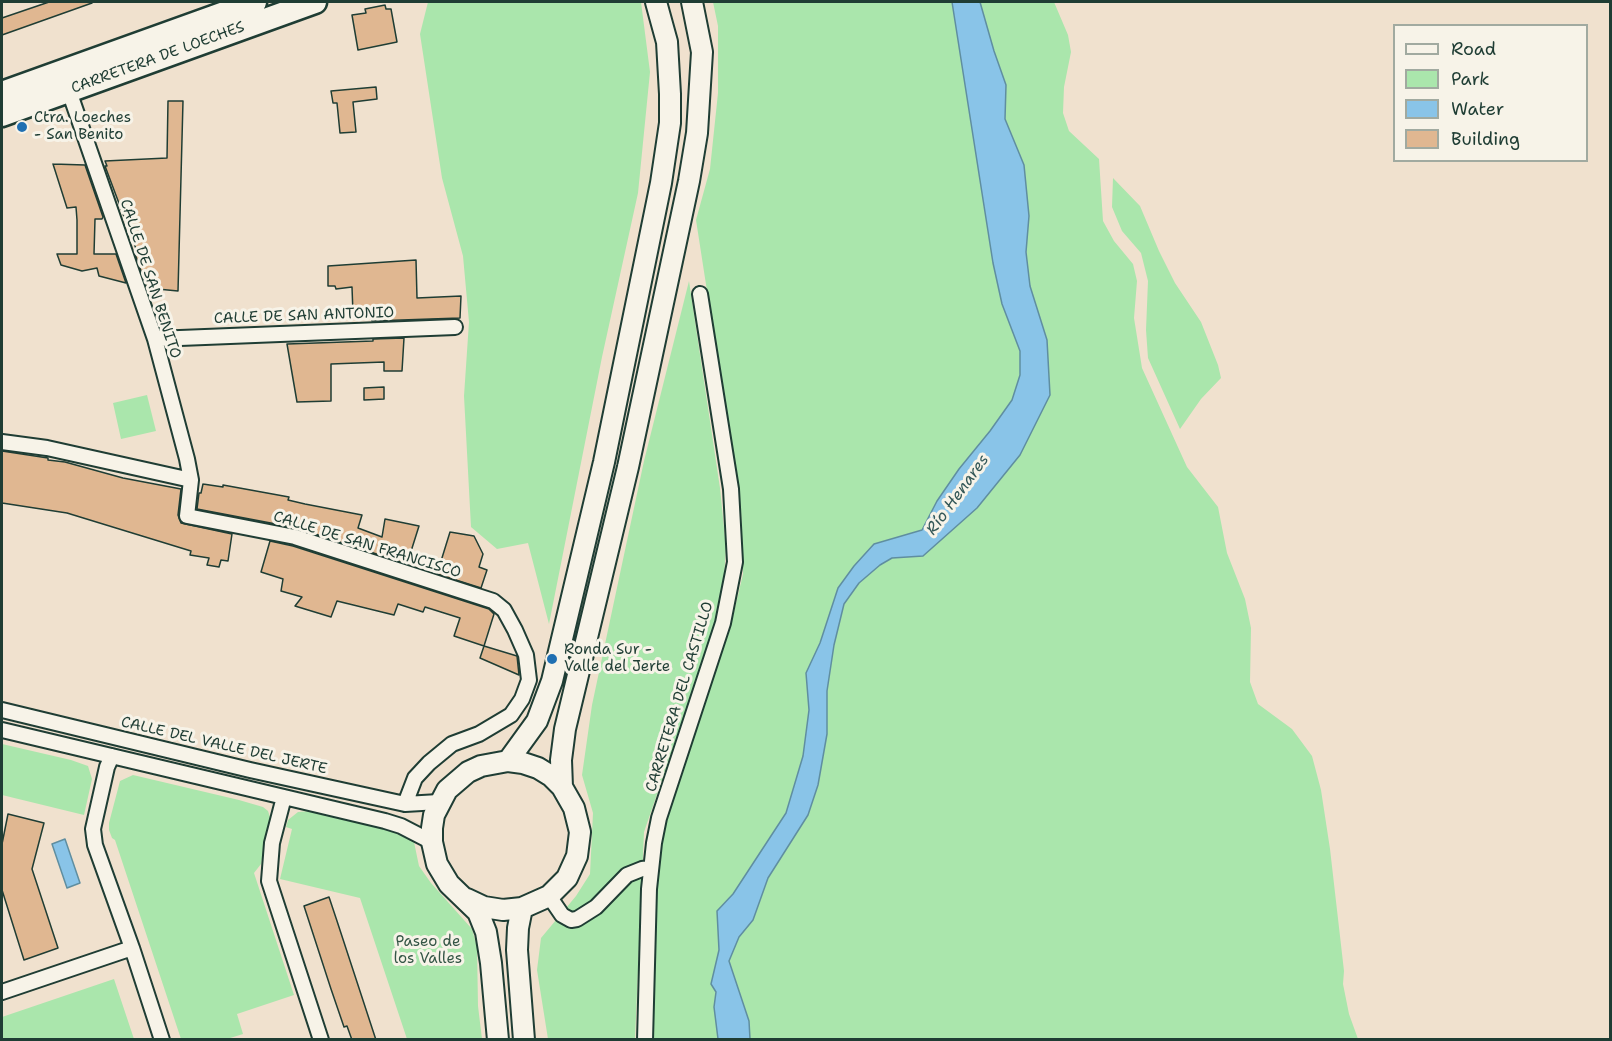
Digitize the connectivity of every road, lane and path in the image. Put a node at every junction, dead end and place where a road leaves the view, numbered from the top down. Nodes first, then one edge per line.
1 (255, 2) edge
2 (315, 2) edge
3 (656, 2) edge
4 (692, 2) edge
5 (69, 91) junction
6 (2, 93) edge
7 (2, 115) edge
8 (700, 294) dead end
9 (455, 327) dead end
10 (155, 339) junction
11 (2, 442) edge
12 (190, 480) junction
13 (2, 710) edge
14 (2, 730) edge
15 (112, 756) junction
16 (508, 761) junction
17 (562, 787) junction
18 (284, 797) junction
19 (440, 802) junction
20 (405, 804) junction
21 (432, 842) junction
22 (650, 868) junction
23 (549, 896) junction
24 (467, 899) junction
25 (522, 908) junction
26 (132, 948) junction
27 (2, 992) edge
28 (162, 1040) edge
29 (321, 1040) edge
30 (498, 1040) edge
31 (524, 1040) edge
32 (645, 1040) edge

1 - 6 main road, CARRETERA DE LOECHES
2 - 5 main road, CARRETERA DE LOECHES
3 - 16 main road
4 - 17 main road
5 - 7 main road, CARRETERA DE LOECHES
5 - 10 street, CALLE DE SAN BENITO
8 - 22 street, CARRETERA DEL CASTILLO
9 - 10 street, CALLE DE SAN ANTONIO
10 - 12 street, CALLE DE SAN BENITO
11 - 12 street
12 - 20 street, CALLE DE SAN FRANCISCO
13 - 20 street, CALLE DEL VALLE DEL JERTE
14 - 15 street
15 - 18 street
15 - 26 street
16 - 17 main road
16 - 19 main road
17 - 23 main road
18 - 21 street
18 - 29 street
19 - 20 street, CALLE DEL VALLE DEL JERTE
19 - 21 main road
21 - 24 main road
22 - 23 street
22 - 32 street, CARRETERA DEL CASTILLO
23 - 25 main road
24 - 25 main road
24 - 30 main road
25 - 31 main road
26 - 27 street
26 - 28 street

